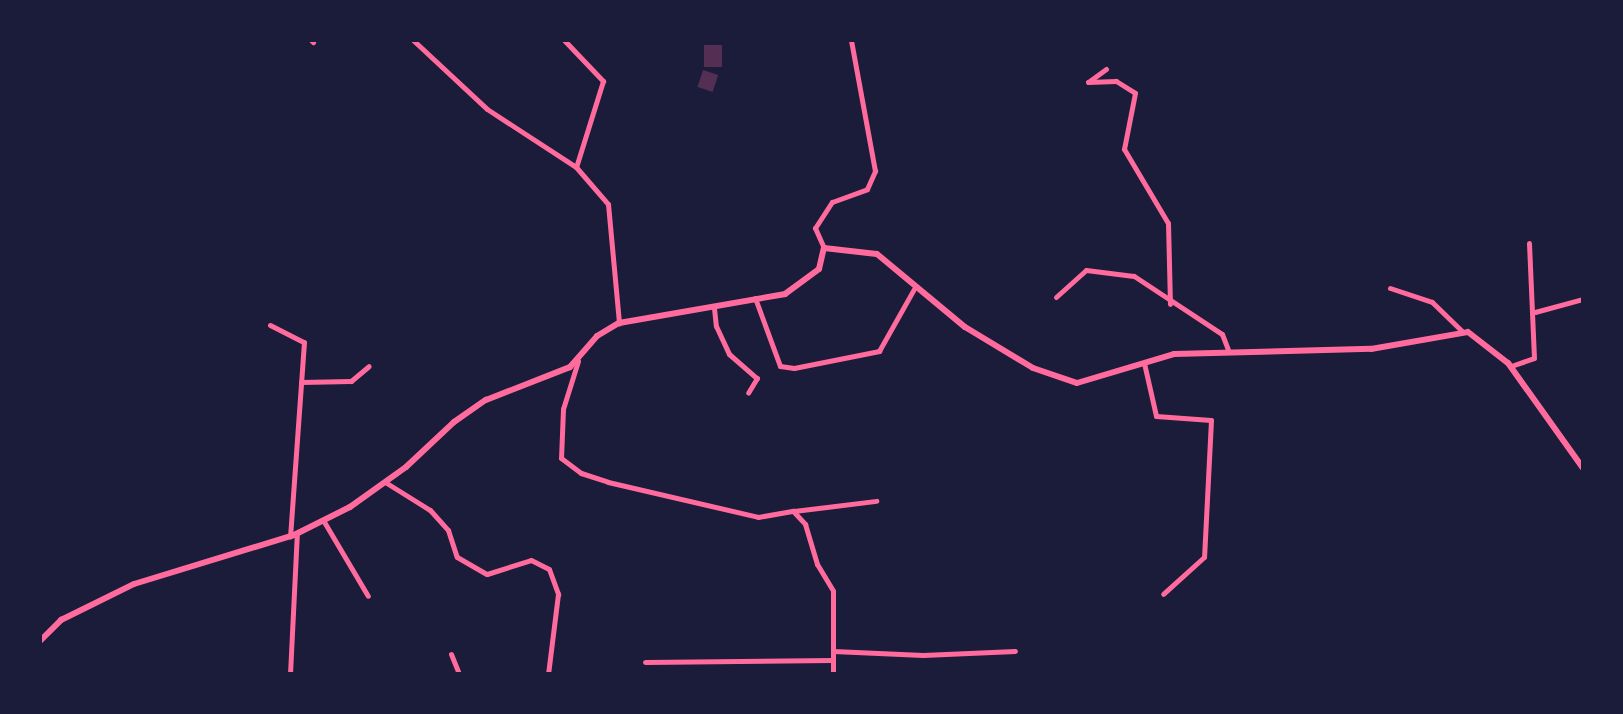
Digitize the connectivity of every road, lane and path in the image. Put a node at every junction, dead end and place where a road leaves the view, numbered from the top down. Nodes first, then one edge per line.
1 (413, 40) edge
2 (564, 40) edge
3 (851, 40) edge
4 (1106, 69) dead end
5 (576, 167) junction
6 (1529, 243) dead end
7 (824, 248) junction
8 (1390, 288) dead end
9 (914, 289) junction
10 (1056, 297) dead end
11 (755, 298) junction
12 (1583, 299) edge
13 (1170, 304) junction
14 (714, 308) junction
15 (1535, 312) junction
16 (619, 323) junction
17 (270, 325) dead end
18 (1463, 332) junction
19 (1228, 350) junction
20 (578, 361) junction
21 (1144, 363) junction
22 (369, 366) dead end
23 (1511, 366) junction
24 (301, 382) junction
25 (748, 393) dead end
26 (1583, 468) edge
27 (385, 482) junction
28 (876, 501) dead end
29 (793, 511) junction
30 (323, 520) junction
31 (293, 535) junction
32 (1163, 594) dead end
33 (368, 596) dead end
34 (40, 641) edge
35 (833, 651) junction
36 (1015, 651) dead end
37 (451, 654) dead end
38 (833, 660) junction
39 (645, 662) dead end
40 (290, 674) edge
41 (459, 674) edge
42 (548, 674) edge
43 (833, 674) edge

1 - 5 street
2 - 5 street
3 - 7 street
4 - 13 street
5 - 16 street
6 - 15 street
7 - 9 street
7 - 11 street
8 - 18 street
9 - 11 street
9 - 21 street
10 - 13 street
11 - 14 street
12 - 15 street
13 - 19 street
14 - 16 street
14 - 25 street
15 - 23 street
16 - 20 street
17 - 24 street
18 - 19 street
18 - 23 street
19 - 21 street
20 - 27 street
20 - 29 street
21 - 32 street
22 - 24 street
23 - 26 street
24 - 31 street
27 - 30 street
27 - 42 street
28 - 29 street
29 - 35 street
30 - 31 street
30 - 33 street
31 - 34 street
31 - 40 street
35 - 36 street
35 - 38 street
37 - 41 street
38 - 39 street
38 - 43 street

